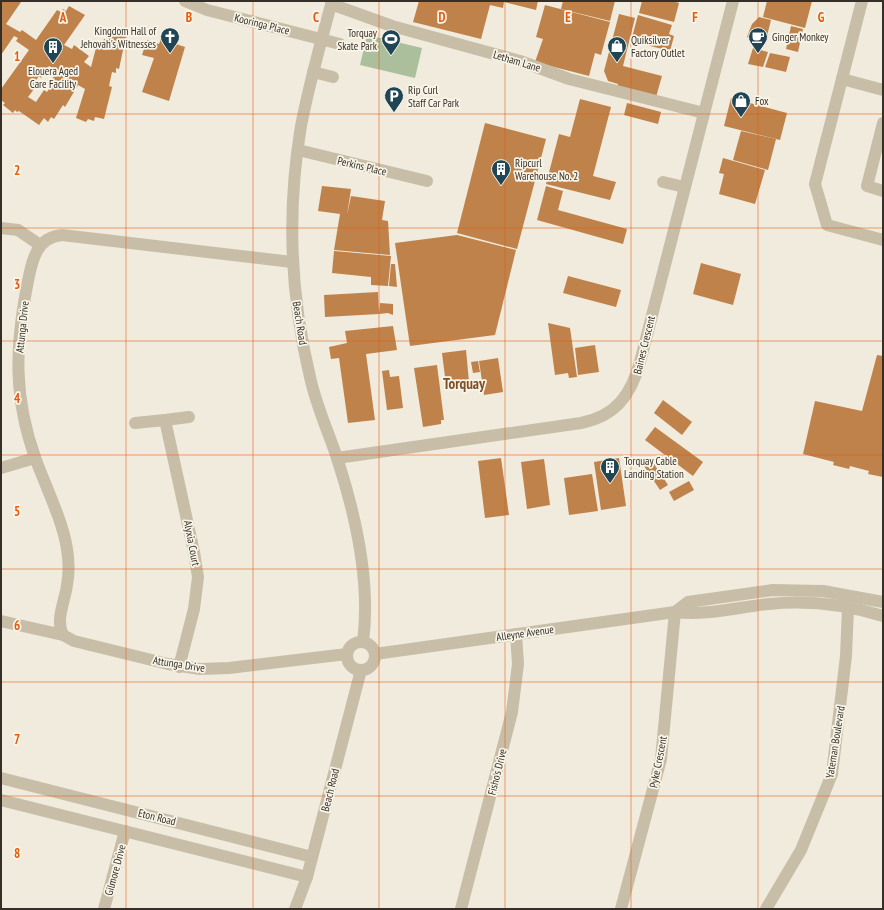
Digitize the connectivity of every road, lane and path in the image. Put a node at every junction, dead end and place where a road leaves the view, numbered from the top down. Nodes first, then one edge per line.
1 (185, 1) edge
2 (733, 1) edge
3 (862, 1) edge
4 (332, 2) edge
5 (322, 40) junction
6 (340, 44) dead end
7 (314, 72) junction
8 (333, 77) dead end
9 (842, 79) junction
10 (883, 90) edge
11 (704, 113) junction
12 (883, 123) edge
13 (298, 150) junction
14 (427, 181) dead end
15 (663, 182) dead end
16 (684, 187) junction
17 (883, 190) edge
18 (1, 228) edge
19 (883, 240) edge
20 (40, 245) junction
21 (292, 262) junction
22 (189, 417) dead end
23 (165, 420) junction
24 (135, 422) dead end
25 (35, 458) junction
26 (337, 458) junction
27 (1, 468) edge
28 (883, 602) edge
29 (848, 608) junction
30 (675, 612) junction
31 (883, 616) edge
32 (1, 621) edge
33 (516, 634) junction
34 (63, 636) junction
35 (363, 642) junction
36 (347, 654) junction
37 (375, 654) junction
38 (179, 666) junction
39 (361, 670) junction
40 (1, 778) edge
41 (1, 800) edge
42 (125, 831) junction
43 (312, 857) junction
44 (307, 877) junction
45 (104, 909) edge
46 (295, 909) edge
47 (461, 909) edge
48 (621, 909) edge
49 (766, 909) edge

1 - 5 street, Kooringa Place
2 - 11 street, Baines Crescent
3 - 9 street
4 - 5 street, Beach Road
4 - 11 street, Letham Lane
5 - 6 street, Kooringa Place
5 - 7 street, Beach Road
7 - 8 street
7 - 13 street, Beach Road
9 - 10 street
9 - 19 street
11 - 16 street, Baines Crescent
12 - 17 street
13 - 14 street, Perkins Place
13 - 21 street, Beach Road
15 - 16 street
16 - 26 street, Baines Crescent
18 - 20 street
20 - 21 street
20 - 25 street, Attunga Drive
21 - 26 street, Beach Road
22 - 23 street
23 - 24 street
23 - 38 street, Alyxia Court
25 - 27 street
25 - 34 street, Attunga Drive
26 - 35 street, Beach Road
28 - 30 street, Alleyne Avenue
29 - 30 street, Alleyne Avenue
29 - 31 street, Alleyne Avenue
29 - 49 street, Yateman Boulevard
30 - 33 street, Alleyne Avenue
30 - 48 street, Pyke Crescent
32 - 34 street, Attunga Drive
33 - 37 street, Alleyne Avenue
33 - 47 street, Fisho's Drive
34 - 38 street, Attunga Drive
35 - 36 street
35 - 37 street
36 - 38 street, Attunga Drive
36 - 39 street
37 - 39 street
39 - 43 street, Beach Road
40 - 43 street, Eton Road
41 - 42 street, Eton Road
42 - 44 street, Eton Road
42 - 45 street, Gilmore Drive
43 - 44 street, Beach Road
44 - 46 street, Beach Road

